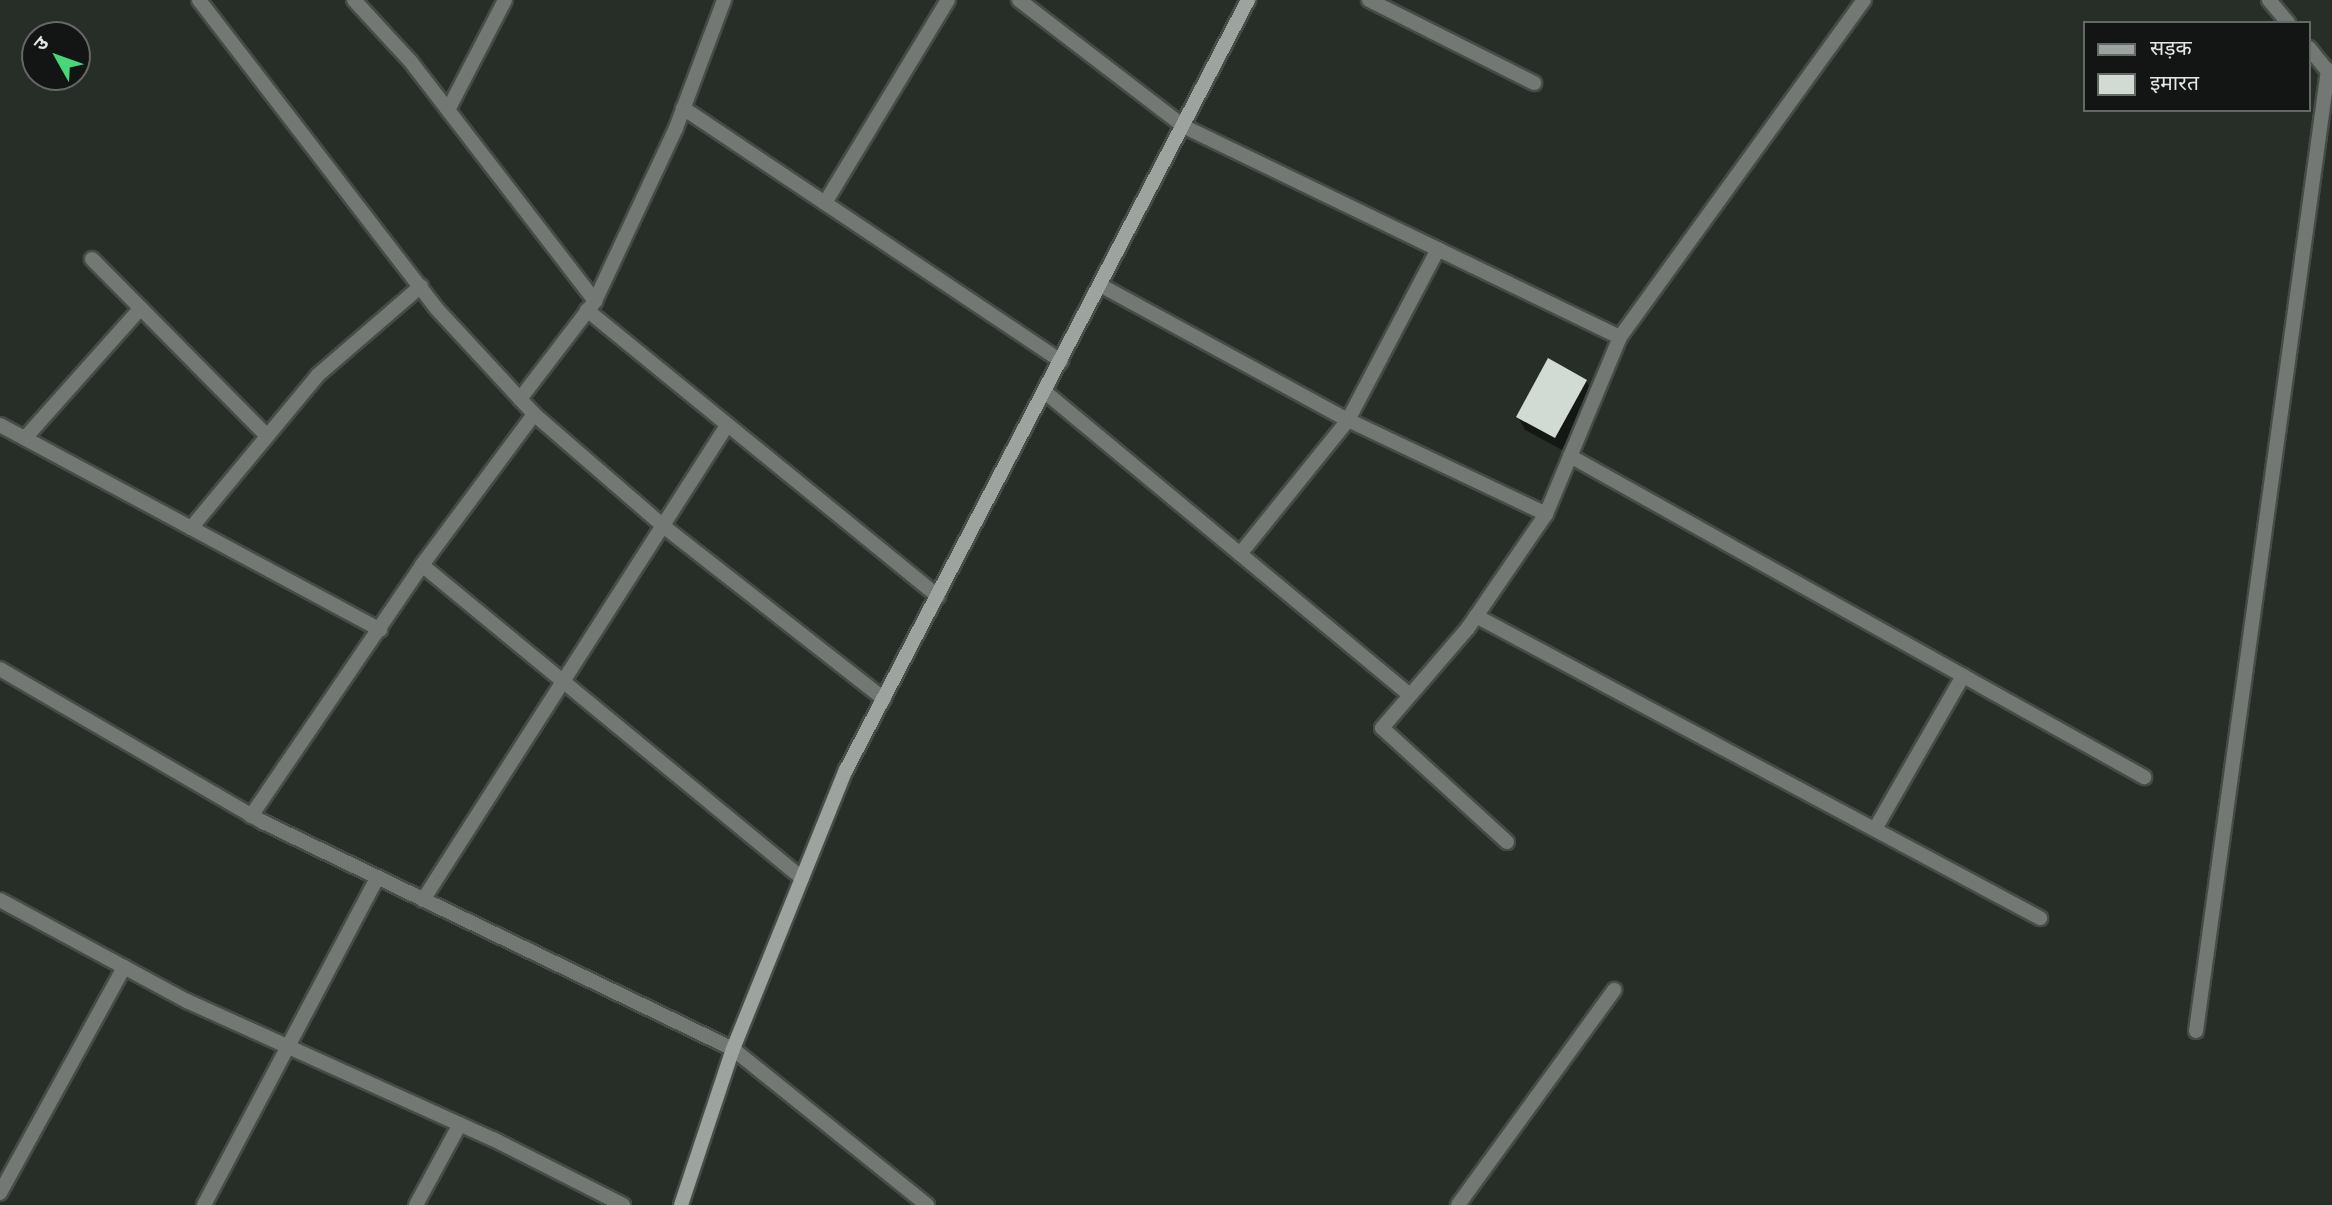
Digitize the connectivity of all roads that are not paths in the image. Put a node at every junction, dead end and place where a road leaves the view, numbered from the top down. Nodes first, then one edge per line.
1 (199, 0) edge
2 (354, 0) edge
3 (505, 0) edge
4 (724, 0) edge
5 (947, 0) edge
6 (1019, 0) edge
7 (1248, 0) edge
8 (1369, 0) edge
9 (1864, 0) edge
10 (2269, 0) edge
11 (2286, 21) edge
12 (2311, 50) edge
13 (2330, 73) edge
14 (1534, 83) dead end
15 (683, 108) junction
16 (447, 110) junction
17 (1183, 126) junction
18 (825, 203) junction
19 (1438, 250) junction
20 (92, 259) dead end
21 (1100, 285) junction
22 (421, 286) junction
23 (591, 306) junction
24 (141, 309) junction
25 (1620, 337) junction
26 (1061, 361) junction
27 (1045, 392) junction
28 (520, 399) junction
29 (534, 414) junction
30 (1348, 420) junction
31 (0, 425) edge
32 (726, 427) junction
33 (267, 436) junction
34 (25, 439) junction
35 (1570, 456) junction
36 (1546, 514) junction
37 (662, 525) junction
38 (191, 528) junction
39 (1240, 554) junction
40 (422, 565) junction
41 (938, 596) junction
42 (1476, 616) junction
43 (380, 630) junction
44 (0, 669) edge
45 (1963, 676) junction
46 (561, 683) junction
47 (1410, 695) junction
48 (884, 699) junction
49 (2144, 777) dead end
50 (251, 816) junction
51 (1875, 829) junction
52 (1507, 842) dead end
53 (378, 877) junction
54 (802, 878) junction
55 (0, 900) edge
56 (424, 900) junction
57 (2040, 918) dead end
58 (124, 967) junction
59 (1614, 990) dead end
60 (2196, 1031) dead end
61 (290, 1047) junction
62 (733, 1049) junction
63 (460, 1124) junction
64 (0, 1193) edge
65 (204, 1205) edge
66 (416, 1205) edge
67 (623, 1205) edge
68 (681, 1205) edge
69 (928, 1205) edge
70 (1458, 1205) edge

1 - 22 street
2 - 16 street
3 - 16 street
4 - 15 street
5 - 18 street
6 - 17 street
7 - 17 main road
8 - 14 street
9 - 25 street
10 - 11 street
12 - 13 street
13 - 60 street
15 - 18 street
15 - 23 street
16 - 23 street
17 - 19 street
17 - 21 main road
18 - 26 street
19 - 25 street
19 - 30 street
20 - 24 street
21 - 26 main road
21 - 30 street
22 - 28 street
22 - 33 street
23 - 28 street
23 - 32 street
24 - 33 street
24 - 34 street
25 - 35 street
26 - 27 main road
27 - 39 street
27 - 41 main road
28 - 29 street
29 - 37 street
29 - 40 street
30 - 36 street
30 - 39 street
31 - 34 street
32 - 37 street
32 - 41 street
33 - 38 street
34 - 38 street
35 - 36 street
35 - 45 street
36 - 42 street
37 - 46 street
37 - 48 street
38 - 43 street
39 - 47 street
40 - 43 street
40 - 46 street
41 - 48 main road
42 - 47 street
42 - 51 street
43 - 50 street
44 - 50 street
45 - 49 street
45 - 51 street
46 - 54 street
46 - 56 street
47 - 52 street
48 - 54 main road
50 - 53 street
51 - 57 street
53 - 56 street
53 - 61 street
54 - 62 main road
55 - 58 street
56 - 62 street
58 - 61 street
58 - 64 street
59 - 70 street
61 - 63 street
61 - 65 street
62 - 68 main road
62 - 69 street
63 - 66 street
63 - 67 street

